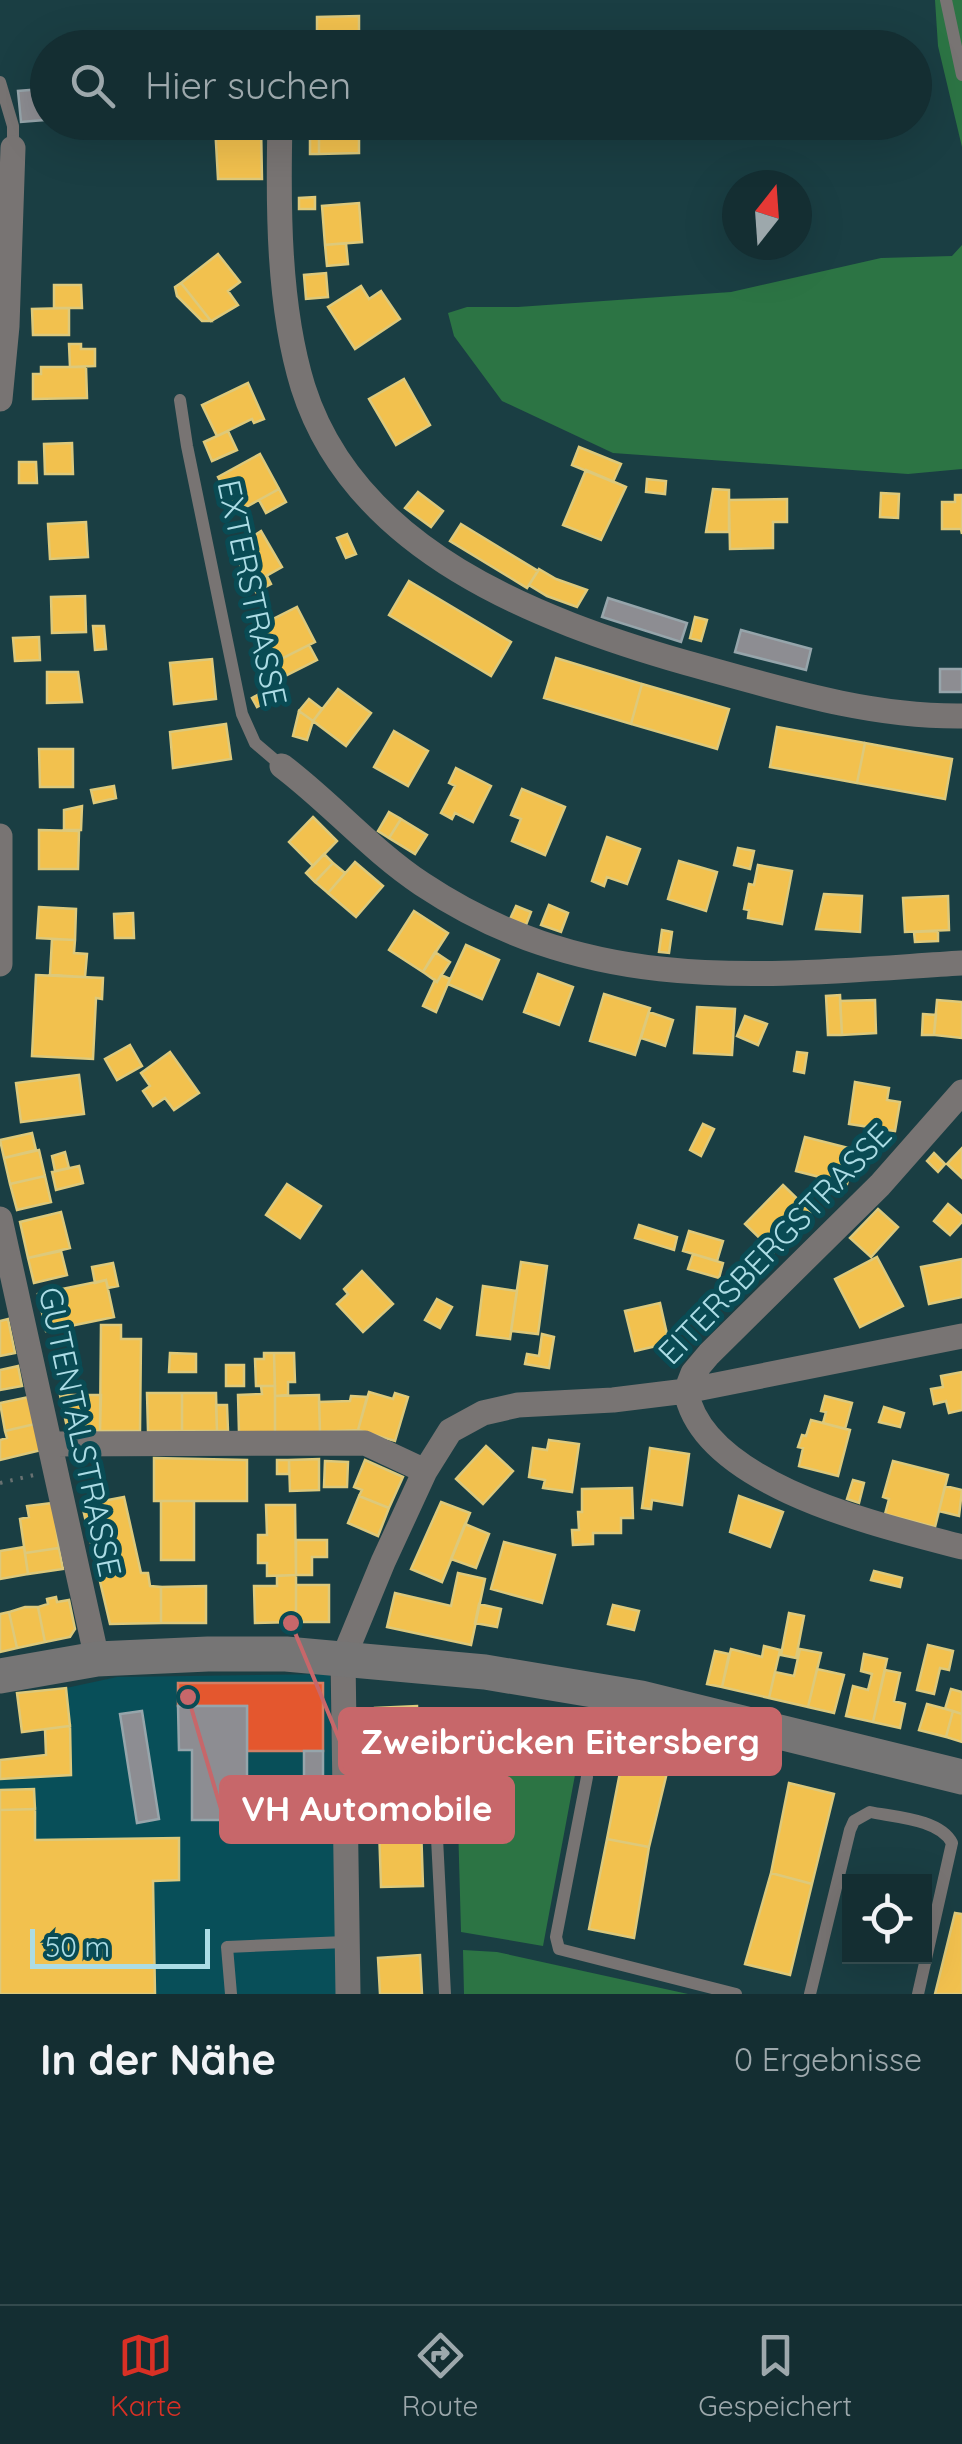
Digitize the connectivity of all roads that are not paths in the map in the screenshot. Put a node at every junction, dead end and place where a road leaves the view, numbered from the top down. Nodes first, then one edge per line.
1 (946, 0) edge
2 (962, 75) edge
3 (0, 82) edge
4 (280, 140) edge
5 (13, 148) joint
6 (0, 399) edge
7 (180, 400) dead end
8 (962, 716) edge
9 (282, 766) joint
10 (0, 836) edge
11 (962, 963) edge
12 (0, 964) edge
13 (962, 1092) edge
14 (0, 1219) edge
15 (962, 1336) edge
16 (686, 1391) junction
17 (50, 1444) junction
18 (425, 1471) junction
19 (962, 1547) edge
20 (97, 1659) junction
21 (343, 1659) junction
22 (0, 1676) edge
23 (962, 1777) edge
24 (345, 1942) junction
25 (230, 1994) edge
26 (348, 1994) edge
27 (445, 1994) edge
28 (736, 1994) edge
29 (810, 1994) edge
30 (918, 1994) edge

1 - 2 lane
3 - 5 lane
4 - 8 street
5 - 6 street
7 - 9 lane, EXTERSTRASSE
9 - 11 street, EXTERSTRASSE
10 - 12 street
13 - 16 street, EITERSBERGSTRASSE
14 - 17 street, GUTENTALSTRASSE
15 - 16 street
16 - 18 street, EITERSBERGSTRASSE
16 - 19 street
17 - 18 street
17 - 20 street, GUTENTALSTRASSE
18 - 21 street, EITERSBERGSTRASSE
20 - 21 main road
20 - 22 main road
21 - 23 main road
21 - 24 street
24 - 25 lane
24 - 26 street
27 - 28 lane
29 - 30 lane

